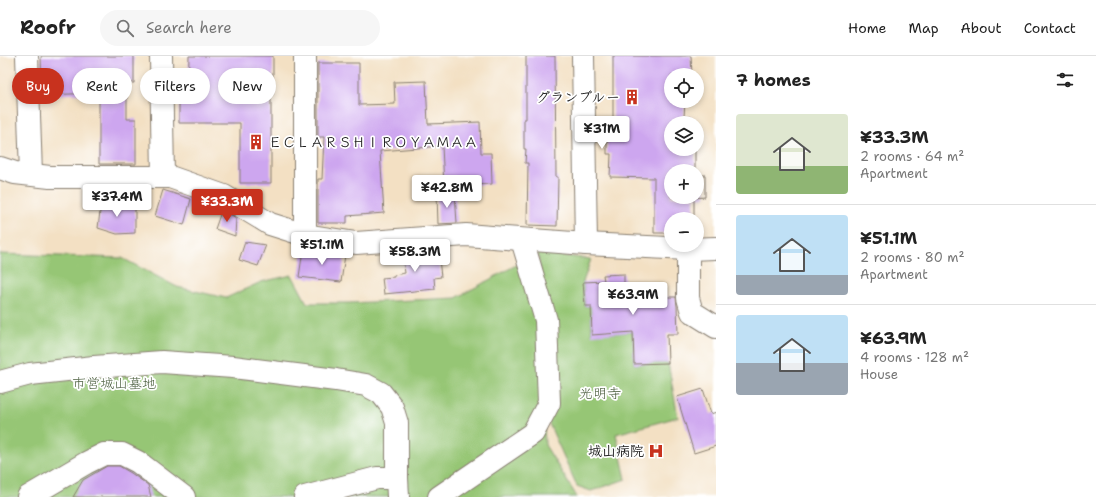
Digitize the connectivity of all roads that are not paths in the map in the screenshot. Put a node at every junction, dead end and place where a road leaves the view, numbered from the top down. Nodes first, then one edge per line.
1 (28, 56) edge
2 (161, 56) edge
3 (306, 56) edge
4 (583, 56) edge
5 (0, 168) edge
6 (31, 174) junction
7 (163, 176) junction
8 (305, 235) junction
9 (522, 240) junction
10 (586, 244) junction
11 (664, 248) edge
12 (704, 248) edge
13 (716, 248) edge
14 (688, 252) edge
15 (716, 326) edge
16 (0, 382) edge
17 (397, 487) edge
18 (28, 497) edge
19 (184, 497) edge
20 (305, 497) edge
21 (439, 497) edge

1 - 6 street
2 - 7 street
3 - 8 street
4 - 10 street
5 - 6 street
6 - 7 street
7 - 8 street
8 - 9 street
9 - 10 street
9 - 21 street
10 - 11 street
12 - 13 street
14 - 15 street
16 - 17 street
17 - 20 street
18 - 19 street

